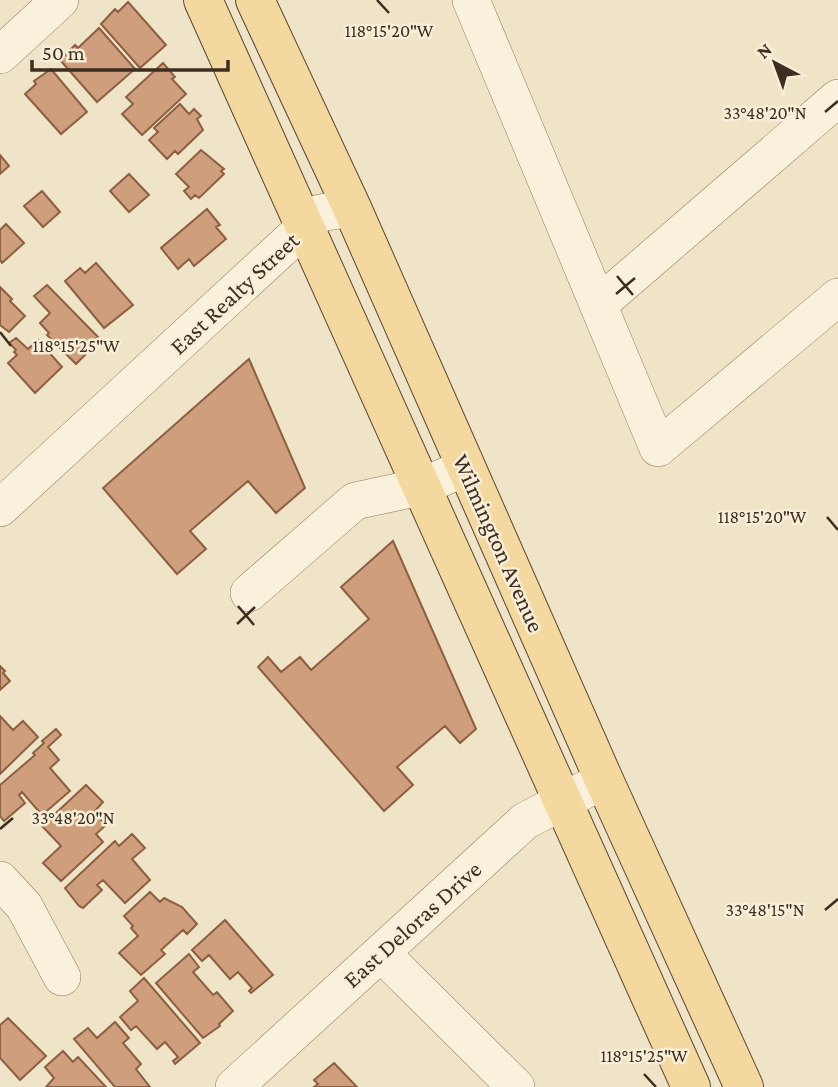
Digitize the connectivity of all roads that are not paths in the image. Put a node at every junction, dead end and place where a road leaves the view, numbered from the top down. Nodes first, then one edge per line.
1 (60, 0) edge
2 (203, 0) edge
3 (255, 0) edge
4 (471, 0) edge
5 (0, 55) edge
6 (838, 98) edge
7 (352, 208) junction
8 (305, 228) junction
9 (838, 297) edge
10 (598, 305) junction
11 (465, 468) junction
12 (420, 487) junction
13 (0, 508) edge
14 (250, 593) dead end
15 (604, 780) junction
16 (562, 800) junction
17 (0, 880) edge
18 (381, 953) junction
19 (62, 977) dead end
20 (234, 1087) edge
21 (516, 1087) edge
22 (691, 1087) edge
23 (744, 1087) edge

1 - 5 street
2 - 8 main road, Wilmington Avenue
3 - 7 main road, Wilmington Avenue
4 - 10 street
6 - 10 street
7 - 8 street, East Realty Street
7 - 11 main road, Wilmington Avenue
8 - 12 main road, Wilmington Avenue
8 - 13 street, East Realty Street
9 - 10 street
11 - 12 street
11 - 15 main road, Wilmington Avenue
12 - 14 street
12 - 16 main road, Wilmington Avenue
15 - 16 street, East Deloras Drive
15 - 23 main road, Wilmington Avenue
16 - 18 street, East Deloras Drive
16 - 22 main road, Wilmington Avenue
17 - 19 street
18 - 20 street, East Deloras Drive
18 - 21 street

